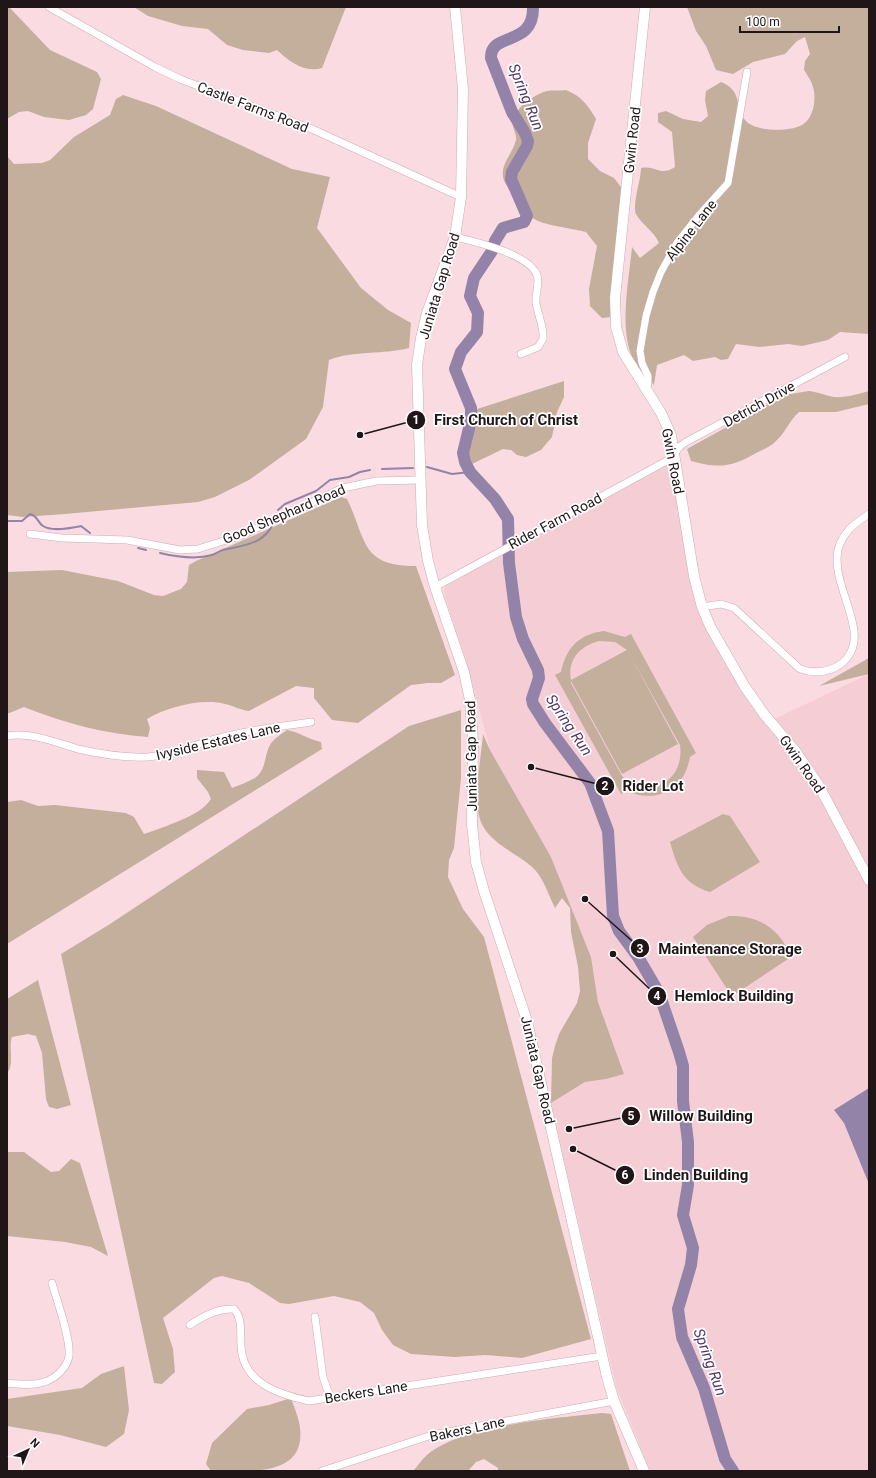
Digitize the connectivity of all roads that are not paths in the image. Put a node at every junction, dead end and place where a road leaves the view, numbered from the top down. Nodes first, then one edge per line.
1 (49, 7) edge
2 (455, 7) edge
3 (645, 7) edge
4 (747, 72) dead end
5 (461, 197) junction
6 (455, 237) junction
7 (521, 354) dead end
8 (845, 356) dead end
9 (645, 388) junction
10 (675, 453) junction
11 (420, 480) junction
12 (869, 514) edge
13 (30, 534) dead end
14 (435, 587) junction
15 (702, 607) junction
16 (311, 722) dead end
17 (7, 736) edge
18 (869, 880) edge
19 (52, 1283) dead end
20 (314, 1317) dead end
21 (190, 1325) dead end
22 (602, 1356) junction
23 (7, 1384) edge
24 (330, 1397) junction
25 (614, 1401) junction
26 (322, 1471) edge
27 (644, 1471) edge

1 - 5 street, Castle Farms Road
2 - 5 main road, Juniata Gap Road
3 - 9 main road, Gwin Road
4 - 9 street, Alpine Lane
5 - 6 main road, Juniata Gap Road
6 - 7 street
6 - 11 main road, Juniata Gap Road
8 - 10 street, Detrich Drive
9 - 10 main road, Gwin Road
10 - 14 street, Rider Farm Road
10 - 15 main road, Gwin Road
11 - 13 street, Good Shephard Road
11 - 14 main road, Juniata Gap Road
12 - 15 street
14 - 22 main road, Juniata Gap Road
15 - 18 main road, Gwin Road
16 - 17 street, Ivyside Estates Lane
19 - 23 street
20 - 24 street
21 - 24 street, Beckers Lane
22 - 24 street, Beckers Lane
22 - 25 main road, Juniata Gap Road
25 - 26 street, Bakers Lane
25 - 27 main road, Juniata Gap Road

